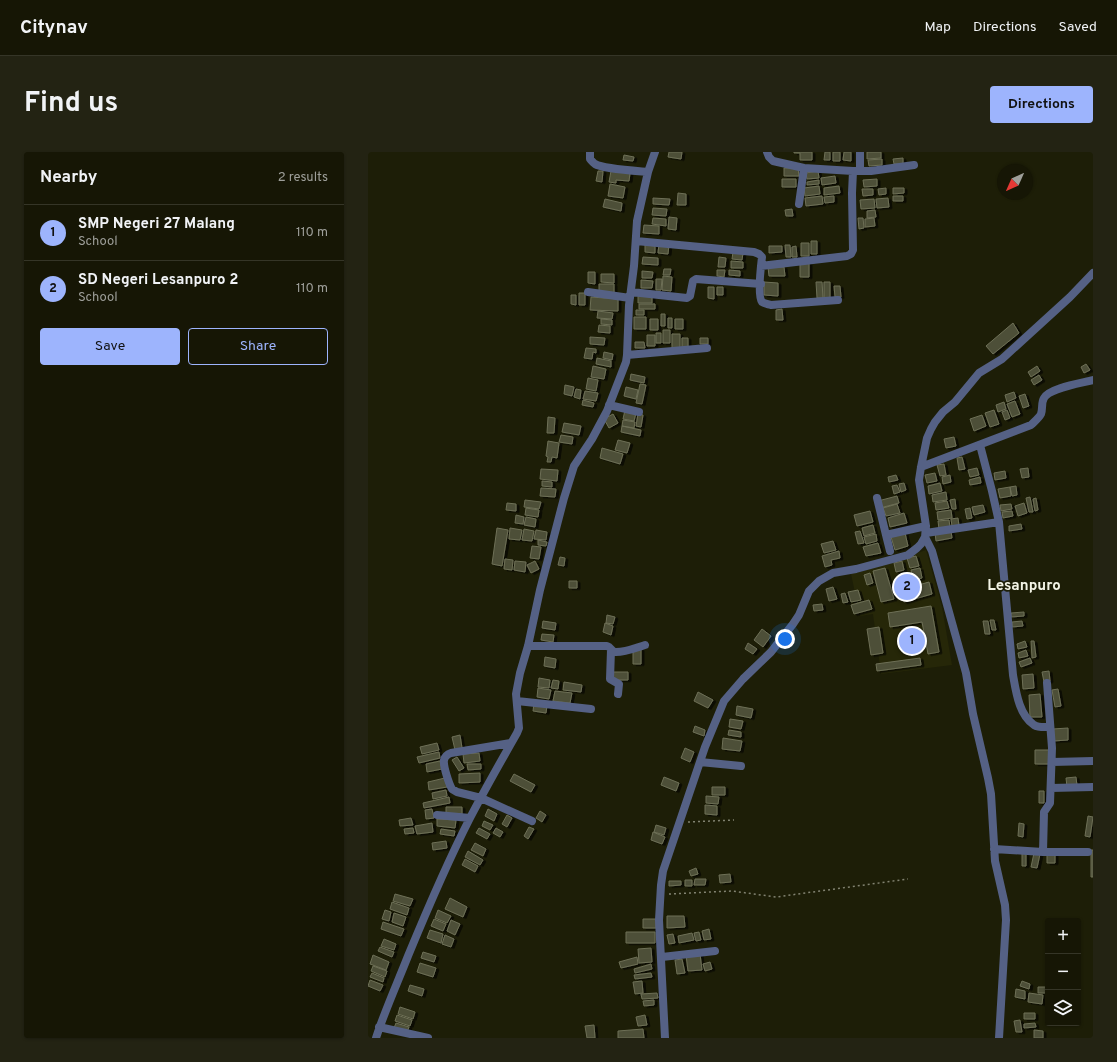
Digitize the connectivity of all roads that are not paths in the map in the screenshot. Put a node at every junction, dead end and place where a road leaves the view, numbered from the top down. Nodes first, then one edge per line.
1 (590, 152) edge
2 (655, 152) edge
3 (768, 152) edge
4 (860, 152) edge
5 (914, 165) dead end
6 (804, 168) junction
7 (857, 171) junction
8 (648, 172) junction
9 (799, 204) dead end
10 (636, 241) junction
11 (761, 266) junction
12 (1092, 276) edge
13 (760, 284) junction
14 (588, 292) dead end
15 (630, 295) junction
16 (838, 300) dead end
17 (707, 348) dead end
18 (627, 355) junction
19 (1093, 380) edge
20 (609, 405) junction
21 (639, 412) dead end
22 (980, 445) junction
23 (921, 467) junction
24 (877, 498) dead end
25 (999, 522) junction
26 (926, 532) junction
27 (886, 536) junction
28 (890, 551) dead end
29 (645, 645) dead end
30 (528, 646) junction
31 (612, 650) junction
32 (1047, 683) dead end
33 (618, 694) dead end
34 (517, 701) junction
35 (591, 709) dead end
36 (1050, 727) junction
37 (511, 743) junction
38 (1093, 761) edge
39 (700, 762) junction
40 (1052, 762) junction
41 (741, 766) dead end
42 (1093, 787) edge
43 (1051, 788) junction
44 (481, 798) junction
45 (437, 815) dead end
46 (470, 818) junction
47 (532, 821) dead end
48 (994, 849) junction
49 (1043, 852) junction
50 (1088, 852) dead end
51 (715, 951) dead end
52 (662, 957) junction
53 (380, 1027) junction
54 (376, 1038) edge
55 (428, 1038) edge
56 (665, 1038) edge
57 (999, 1038) edge

1 - 8 street
2 - 8 street
3 - 6 street
4 - 7 street
5 - 7 street
6 - 7 street
6 - 9 street
7 - 11 street
8 - 10 street
10 - 11 street
10 - 15 street
11 - 13 street
12 - 23 street
13 - 15 street
13 - 16 street
14 - 15 street
15 - 18 street
17 - 18 street
18 - 20 street
19 - 22 street
20 - 21 street
20 - 30 street
22 - 23 street
22 - 25 street
23 - 26 street
24 - 27 street
25 - 26 street
25 - 36 street
26 - 27 street
26 - 39 street
26 - 48 street
27 - 28 street
29 - 31 street
30 - 31 street
30 - 34 street
31 - 33 street
32 - 36 street
34 - 35 street
34 - 37 street
36 - 40 street
37 - 44 street
37 - 44 street
38 - 40 street
39 - 41 street
39 - 52 street
40 - 43 street
42 - 43 street
43 - 49 street
44 - 46 street
44 - 47 street
45 - 46 street
46 - 53 street
48 - 49 street
48 - 57 street
49 - 50 street
51 - 52 street
52 - 56 street
53 - 54 street
53 - 55 street

